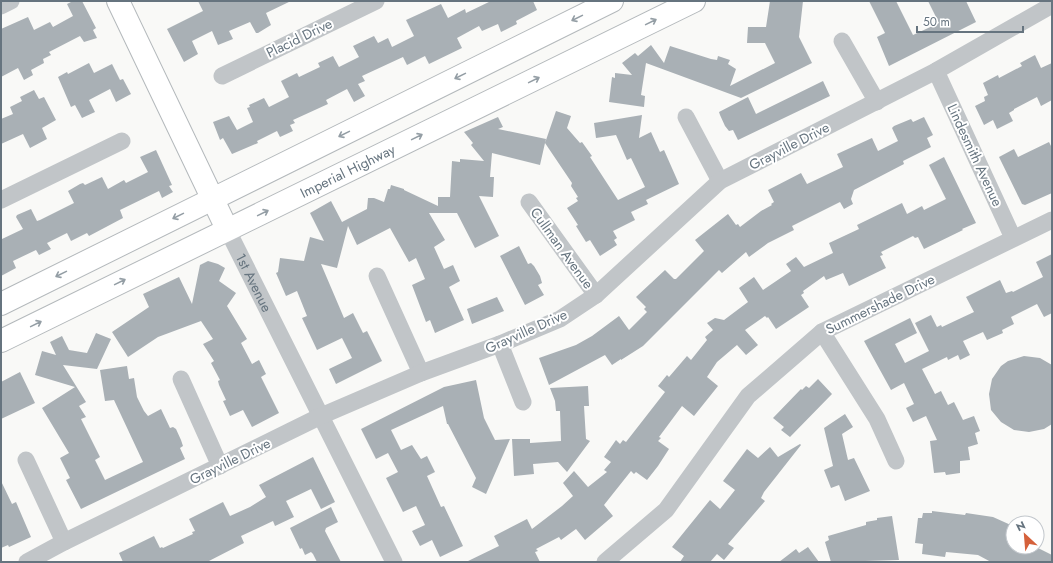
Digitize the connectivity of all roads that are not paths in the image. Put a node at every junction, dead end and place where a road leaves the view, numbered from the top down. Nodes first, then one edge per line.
1 (11, 1) edge
2 (118, 1) edge
3 (376, 1) edge
4 (612, 1) edge
5 (694, 1) edge
6 (1, 6) edge
7 (1044, 6) edge
8 (842, 41) dead end
9 (936, 71) junction
10 (222, 76) dead end
11 (877, 102) junction
12 (686, 117) dead end
13 (122, 141) dead end
14 (720, 181) junction
15 (213, 199) junction
16 (1, 200) edge
17 (529, 202) dead end
18 (1052, 220) edge
19 (227, 229) junction
20 (1013, 238) junction
21 (377, 276) dead end
22 (596, 295) junction
23 (1, 304) edge
24 (822, 332) junction
25 (1, 341) edge
26 (500, 344) junction
27 (421, 373) junction
28 (181, 378) dead end
29 (523, 402) dead end
30 (321, 416) junction
31 (26, 460) dead end
32 (896, 461) dead end
33 (220, 466) junction
34 (64, 542) junction
35 (27, 562) edge
36 (394, 562) edge
37 (605, 562) edge

1 - 6 street
2 - 15 main road, 1st Avenue
3 - 10 street, Placid Drive
4 -> 15 main road
19 -> 5 main road, Imperial Highway
7 - 9 street, Grayville Drive
8 - 11 street
9 - 11 street, Grayville Drive
9 - 20 street, Lindesmith Avenue
11 - 14 street, Grayville Drive
12 - 14 street
13 - 16 street
14 - 22 street, Grayville Drive
15 - 19 main road, 1st Avenue
15 -> 23 main road
17 - 22 street, Cullman Avenue
18 - 20 street, Summershade Drive
25 -> 19 main road, Imperial Highway
19 - 30 street, 1st Avenue
20 - 24 street, Summershade Drive
21 - 27 street
22 - 26 street, Grayville Drive
24 - 32 street
24 - 37 street, Summershade Drive
26 - 27 street, Grayville Drive
26 - 29 street
27 - 30 street, Grayville Drive
28 - 33 street
30 - 33 street, Grayville Drive
30 - 36 street, 1st Avenue
31 - 34 street
33 - 34 street, Grayville Drive
34 - 35 street, Grayville Drive

